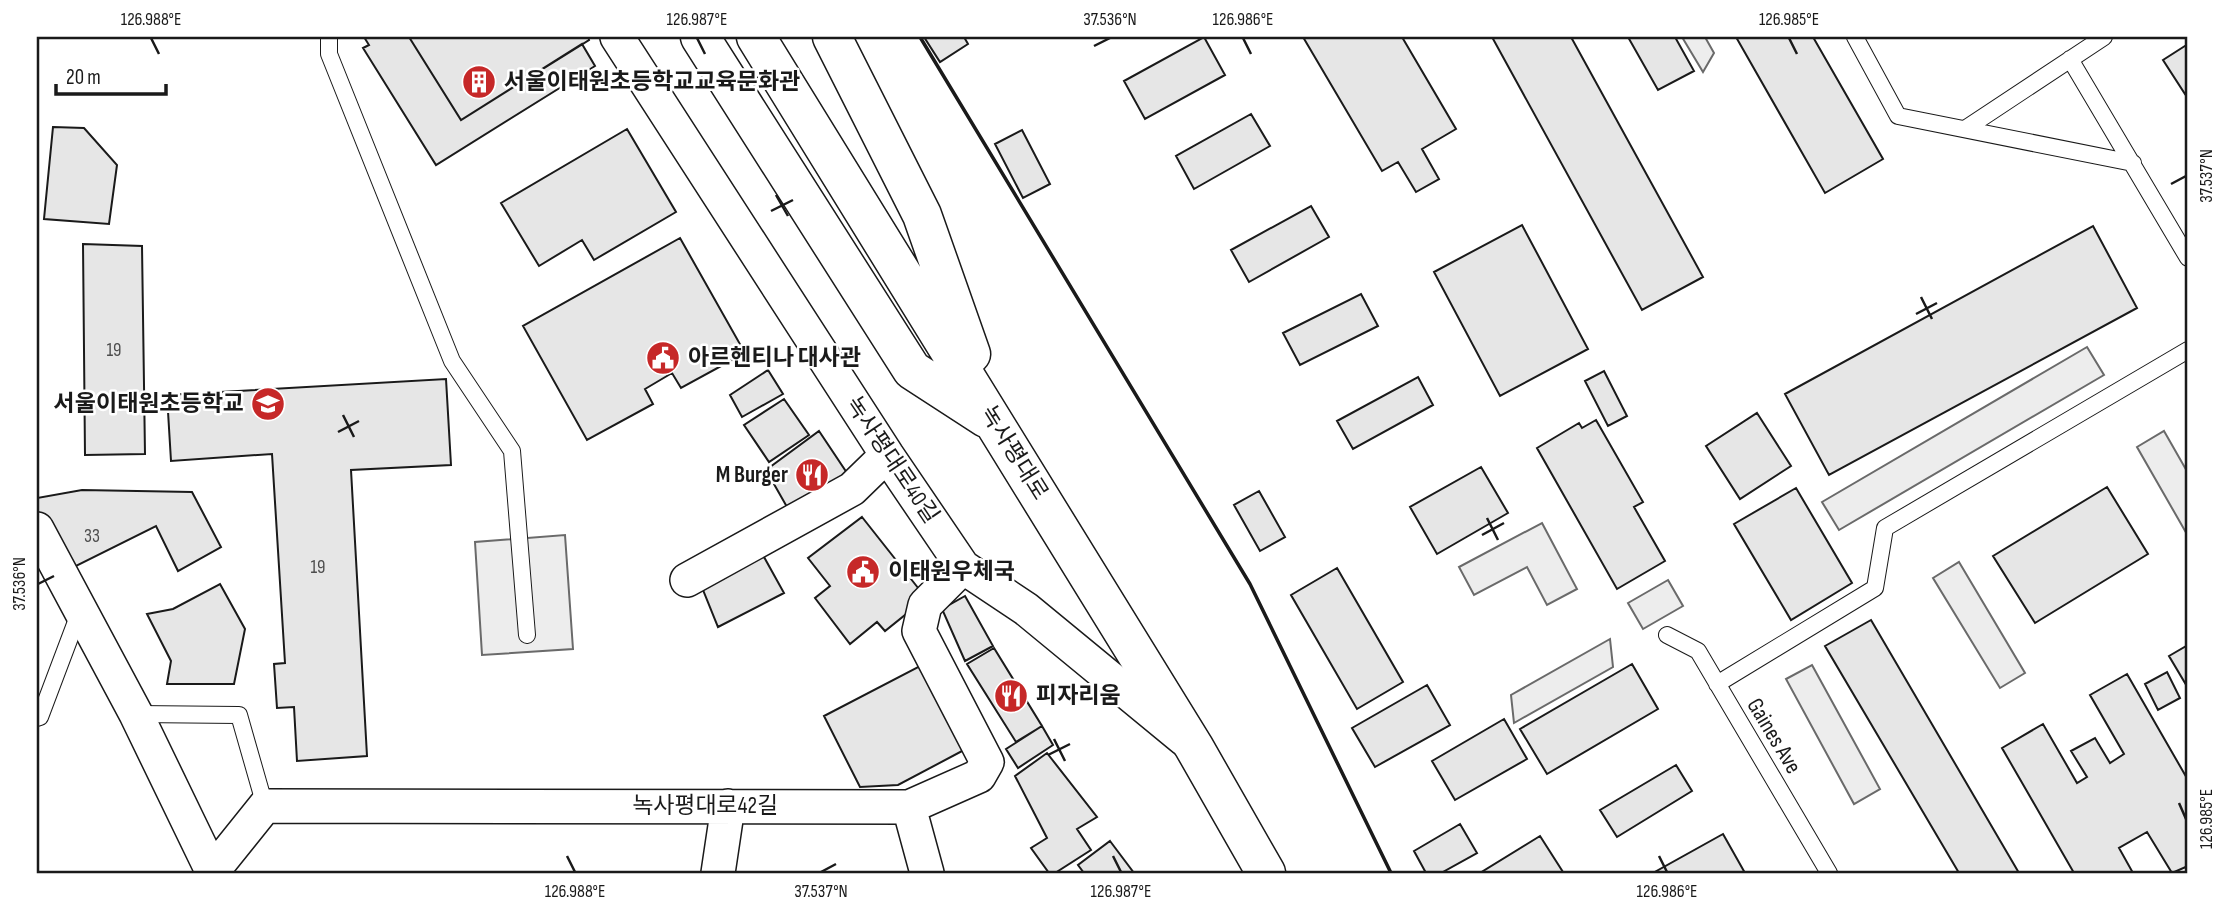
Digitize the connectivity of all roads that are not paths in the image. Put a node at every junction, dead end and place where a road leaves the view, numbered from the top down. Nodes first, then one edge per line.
1 (330, 37) edge
2 (617, 37) edge
3 (700, 37) edge
4 (756, 37) edge
5 (818, 37) edge
6 (832, 37) edge
7 (1855, 37) edge
8 (2104, 37) edge
9 (2070, 59) junction
10 (1965, 129) junction
11 (2133, 163) junction
12 (922, 215) junction
13 (2188, 258) edge
14 (2188, 350) edge
15 (997, 425) junction
16 (887, 455) junction
17 (37, 529) edge
18 (964, 567) junction
19 (687, 580) dead end
20 (80, 611) junction
21 (527, 635) dead end
22 (1667, 635) dead end
23 (1717, 684) junction
24 (136, 714) junction
25 (37, 718) edge
26 (1194, 747) junction
27 (265, 806) junction
28 (728, 806) junction
29 (909, 807) junction
30 (212, 873) edge
31 (718, 873) edge
32 (927, 873) edge
33 (1266, 873) edge
34 (1829, 873) edge

1 - 21 lane
2 - 16 street, 녹사평대로40길
3 - 15 main road
4 - 15 main road, 녹사평대로
5 - 12 main road
6 - 12 main road
7 - 10 lane
8 - 9 lane
9 - 10 lane
9 - 11 lane
10 - 11 lane
11 - 13 lane
12 - 15 main road
14 - 23 lane
15 - 26 main road, 녹사평대로
16 - 18 street, 녹사평대로40길
16 - 19 street
17 - 20 street
18 - 26 street, 녹사평대로40길
18 - 29 street, 녹사평대로42길
20 - 24 street
20 - 25 lane
22 - 23 lane, Gaines Ave
23 - 34 lane, Gaines Ave
24 - 27 lane
24 - 30 street
26 - 33 main road, 녹사평대로
27 - 28 street, 녹사평대로42길
27 - 30 street
28 - 29 street, 녹사평대로42길
28 - 31 street
29 - 32 street

